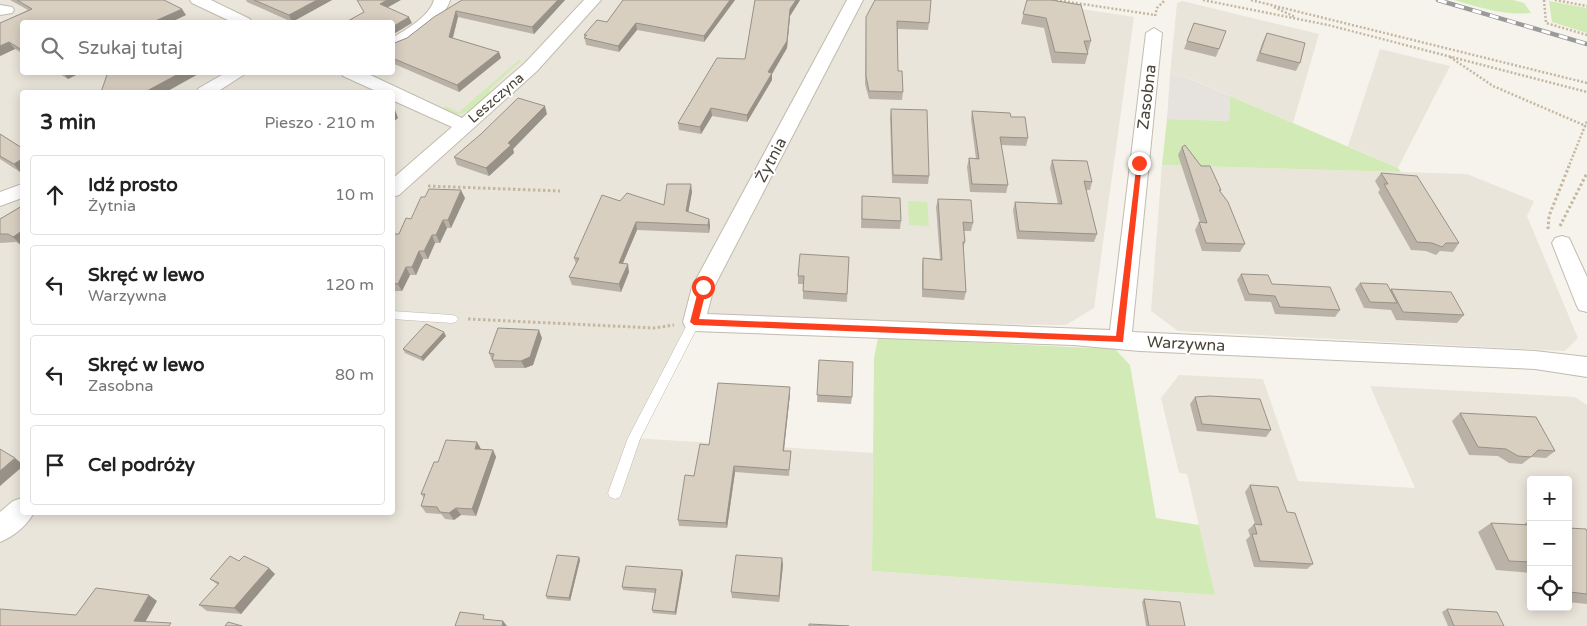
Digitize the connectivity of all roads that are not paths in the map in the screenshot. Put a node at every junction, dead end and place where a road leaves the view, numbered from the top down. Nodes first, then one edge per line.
1 (198, 0) edge
2 (442, 0) edge
3 (593, 0) edge
4 (855, 0) edge
5 (240, 20) edge
6 (1154, 33) dead end
7 (395, 43) edge
8 (235, 75) edge
9 (354, 75) edge
10 (208, 90) edge
11 (386, 90) edge
12 (395, 94) edge
13 (464, 126) junction
14 (396, 187) edge
15 (1562, 242) road end
16 (1587, 304) edge
17 (395, 315) edge
18 (452, 318) road end
19 (694, 322) junction
20 (1120, 340) junction
21 (1587, 367) edge
22 (616, 493) dead end
23 (20, 512) edge
24 (0, 529) edge

1 - 5 street
2 - 7 street
3 - 13 street, Leszczyna
4 - 19 street, Żytnia
6 - 20 street, Zasobna
8 - 10 street
9 - 11 street
12 - 13 street
13 - 14 street, Leszczyna
15 - 16 street
17 - 18 lane
19 - 20 street, Warzywna
19 - 22 lane
20 - 21 street, Warzywna
23 - 24 street

